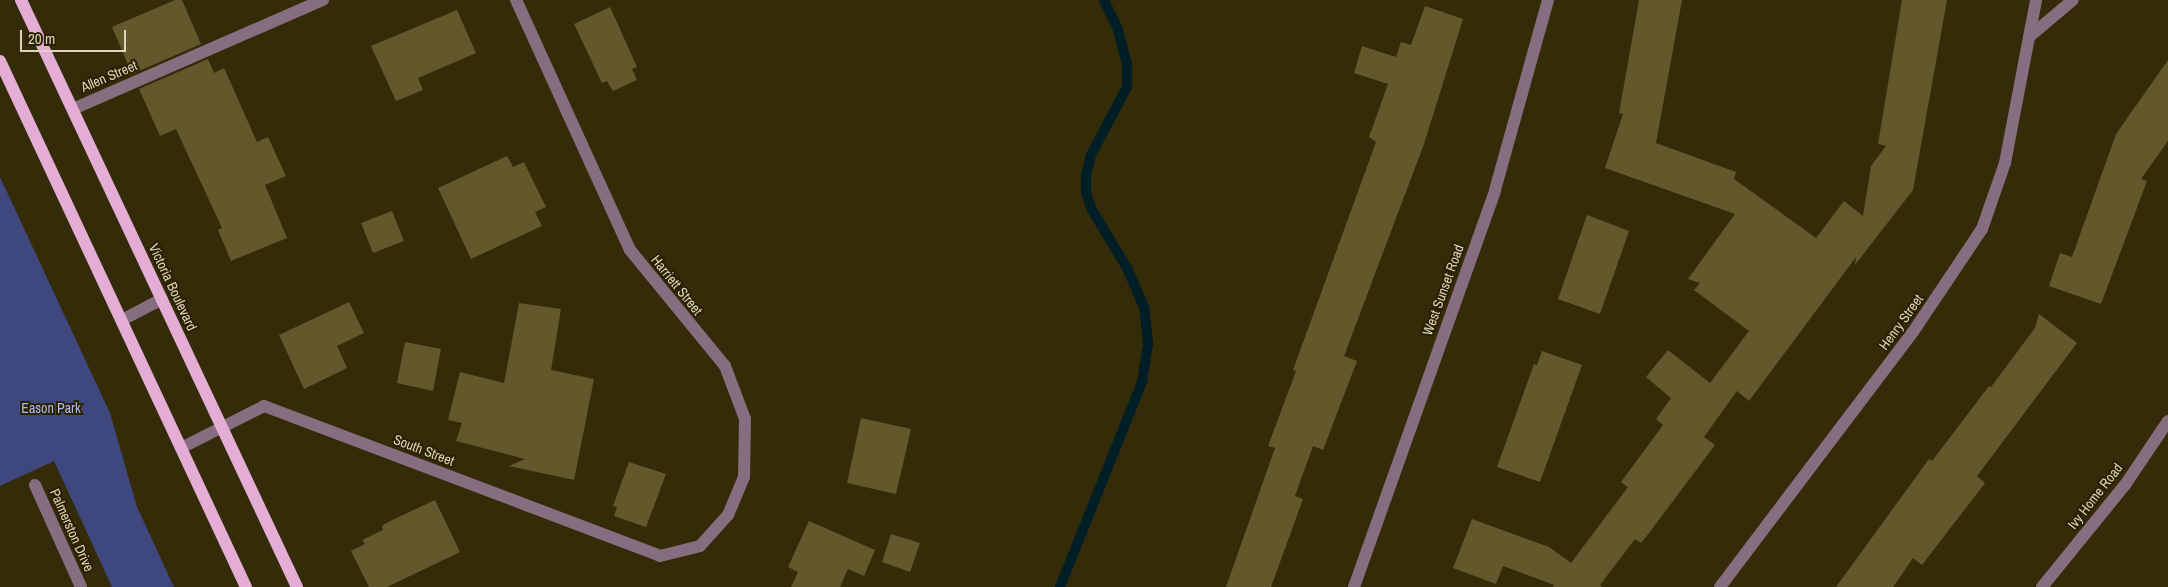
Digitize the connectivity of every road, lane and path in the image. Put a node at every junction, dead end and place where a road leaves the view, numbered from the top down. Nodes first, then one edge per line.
1 (22, 0) edge
2 (323, 0) edge
3 (516, 0) edge
4 (1548, 0) edge
5 (2036, 0) edge
6 (2073, 0) edge
7 (2029, 37) junction
8 (0, 61) edge
9 (72, 109) junction
10 (162, 298) junction
11 (122, 320) junction
12 (2168, 420) edge
13 (222, 428) junction
14 (182, 448) junction
15 (36, 485) dead end
16 (660, 556) joint
17 (82, 587) edge
18 (246, 587) edge
19 (297, 587) edge
20 (1354, 587) edge
21 (1720, 587) edge
22 (2042, 587) edge

1 - 9 main road, Victoria Boulevard
2 - 9 street, Allen Street
3 - 16 street, Harriett Street
4 - 20 street, West Sunset Road
5 - 7 street, Henry Street
6 - 7 street
7 - 21 street, Henry Street
8 - 11 main road
9 - 10 main road, Victoria Boulevard
10 - 11 street
10 - 13 main road, Victoria Boulevard
11 - 14 main road
12 - 22 street, Ivy Home Road
13 - 14 street, South Street
13 - 16 street, South Street
13 - 19 main road, Victoria Boulevard
14 - 18 main road
15 - 17 street, Palmerston Drive

